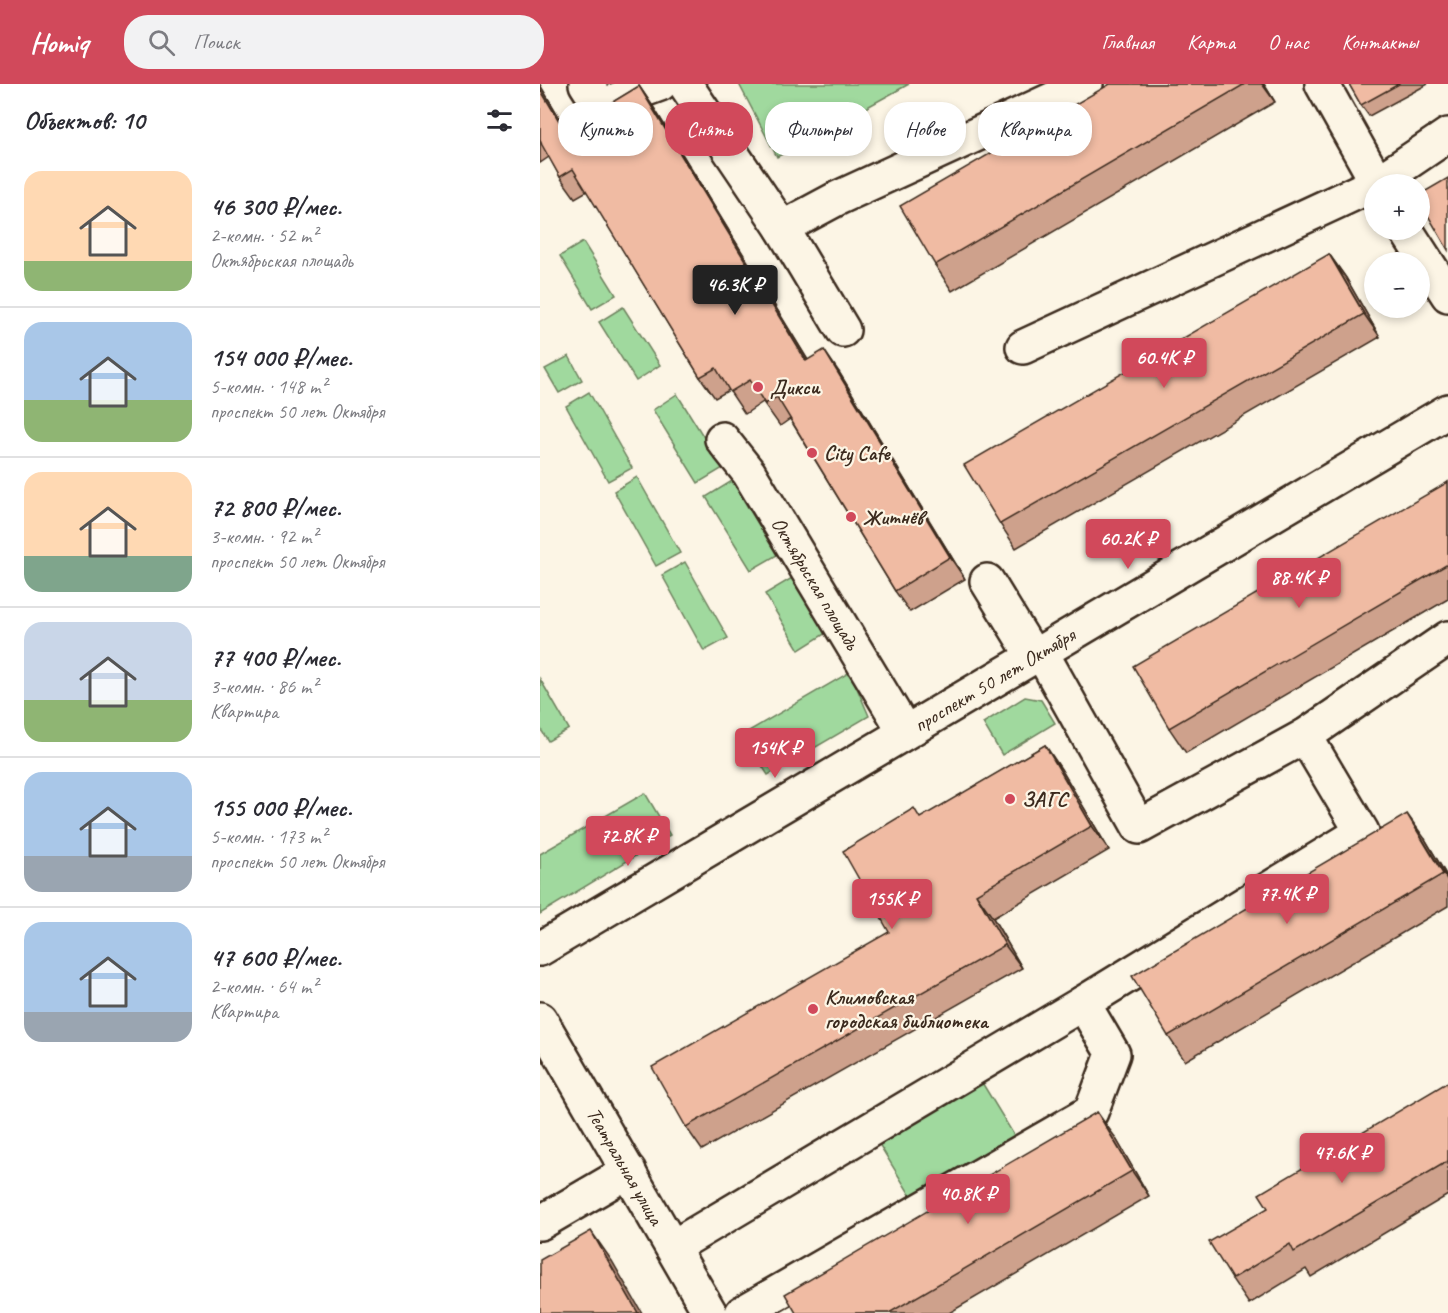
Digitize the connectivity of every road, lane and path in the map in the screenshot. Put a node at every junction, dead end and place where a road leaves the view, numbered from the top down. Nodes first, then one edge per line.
1 (586, 84) edge
2 (660, 84) edge
3 (685, 84) edge
4 (1086, 84) edge
5 (1322, 84) edge
6 (1448, 135) edge
7 (1372, 174) edge
8 (1391, 174) edge
9 (1364, 190) edge
10 (782, 228) junction
11 (1412, 240) edge
12 (1448, 295) edge
13 (843, 330) dead end
14 (1023, 347) dead end
15 (1448, 411) edge
16 (722, 439) dead end
17 (987, 581) dead end
18 (1448, 638) edge
19 (1037, 654) junction
20 (905, 732) junction
21 (1305, 736) junction
22 (540, 949) edge
23 (1083, 1003) junction
24 (540, 1019) edge
25 (629, 1171) junction
26 (540, 1223) edge
27 (673, 1247) junction
28 (710, 1313) edge
29 (742, 1313) edge

1 - 2 main road
3 - 10 main road
4 - 10 main road
5 - 7 main road
6 - 8 main road
9 - 14 main road
10 - 13 main road
11 - 12 main road
15 - 19 main road, проспект 50 лет Октября
16 - 20 main road, Октябрьская площадь
17 - 19 main road
18 - 21 main road
19 - 20 main road, проспект 50 лет Октября
19 - 21 main road
20 - 22 main road, проспект 50 лет Октября
21 - 23 main road
23 - 27 main road
23 - 29 main road
24 - 25 main road, Театральная улица
25 - 26 main road
25 - 27 main road, Театральная улица
27 - 28 main road, Театральная улица

